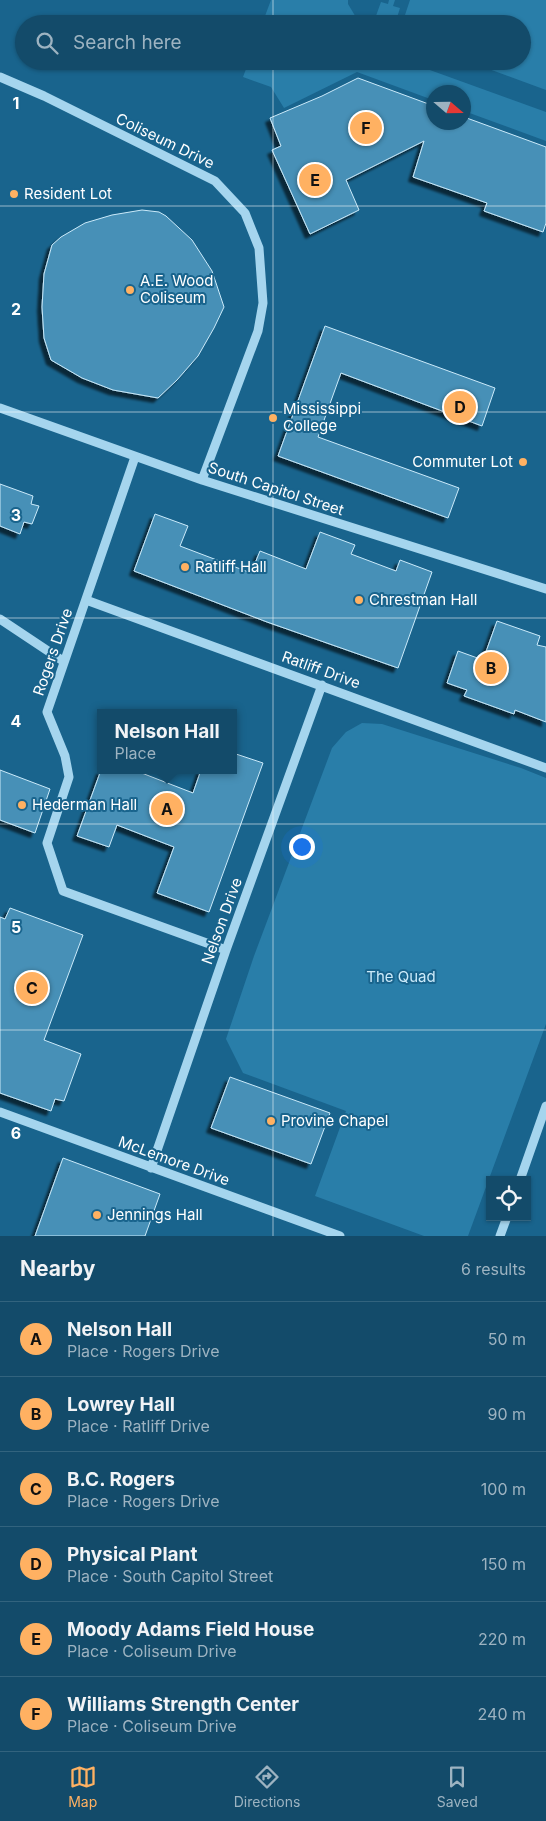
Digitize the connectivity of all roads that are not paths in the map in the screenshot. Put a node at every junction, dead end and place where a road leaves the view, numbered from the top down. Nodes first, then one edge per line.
1 (0, 77) edge
2 (0, 408) edge
3 (135, 457) junction
4 (202, 480) junction
5 (546, 589) edge
6 (86, 600) junction
7 (0, 619) edge
8 (63, 661) junction
9 (322, 685) junction
10 (546, 768) edge
11 (226, 950) junction
12 (546, 1106) edge
13 (0, 1112) edge
14 (151, 1168) junction
15 (521, 1176) edge
16 (506, 1221) edge
17 (340, 1236) edge
18 (500, 1236) edge

1 - 4 street, Coliseum Drive
2 - 3 street, South Capitol Street
3 - 4 street, South Capitol Street
3 - 6 street, Rogers Drive
4 - 5 street, South Capitol Street
6 - 8 street, Rogers Drive
6 - 9 street, Ratliff Drive
7 - 8 street
8 - 11 street, Rogers Drive
9 - 10 street, Ratliff Drive
9 - 11 street, Nelson Drive
11 - 14 street, Nelson Drive
12 - 15 street
13 - 14 street, McLemore Drive
14 - 17 street, McLemore Drive
16 - 18 street

